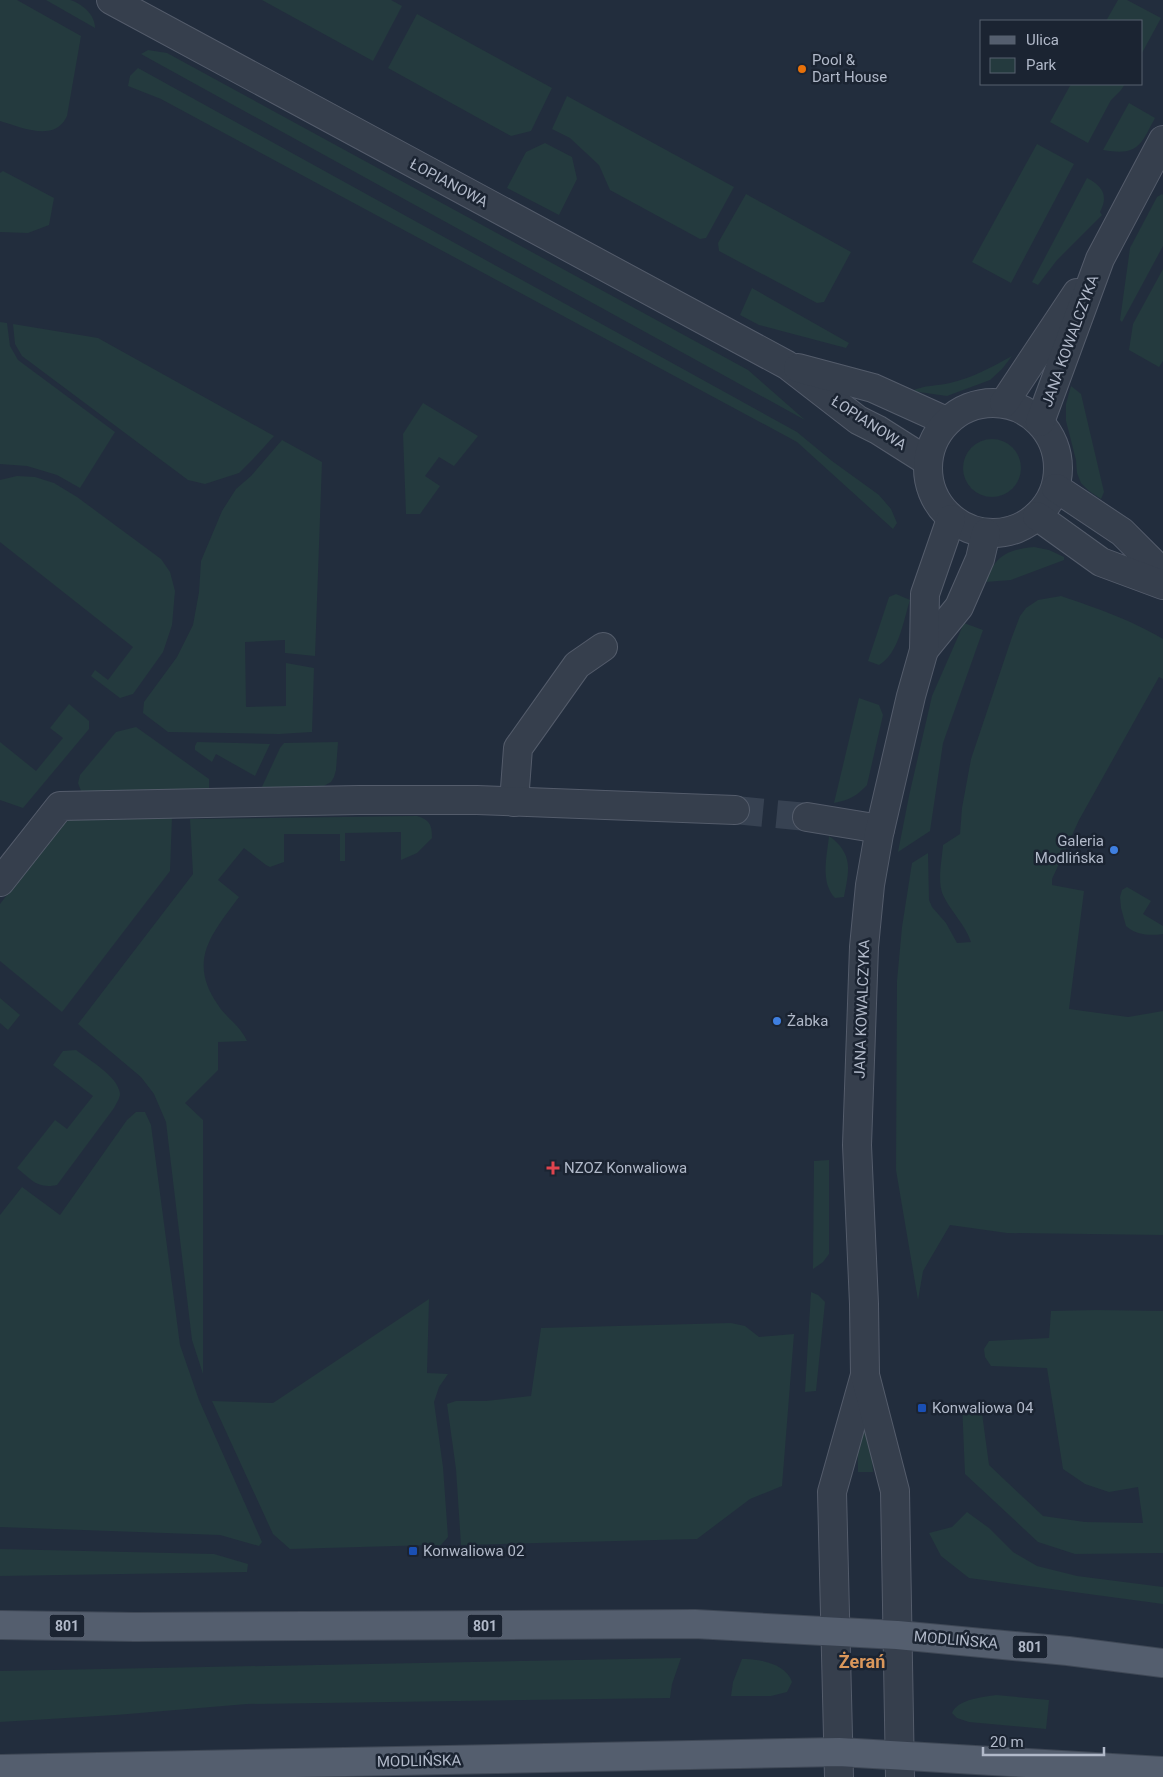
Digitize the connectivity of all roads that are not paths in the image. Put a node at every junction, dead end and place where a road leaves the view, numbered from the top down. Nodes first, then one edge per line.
1 (111, 0) edge
2 (1163, 140) edge
3 (1100, 259) junction
4 (787, 365) junction
5 (1004, 403) junction
6 (946, 421) junction
7 (1040, 422) junction
8 (927, 461) junction
9 (1056, 488) junction
10 (1037, 516) junction
11 (951, 519) junction
12 (986, 533) junction
13 (1163, 573) edge
14 (1163, 585) edge
15 (603, 647) dead end
16 (924, 650) junction
17 (514, 802) junction
18 (735, 810) tunnel mouth
19 (807, 817) tunnel mouth
20 (880, 829) junction
21 (0, 882) edge
22 (865, 1375) junction
23 (0, 1625) edge
24 (836, 1630) junction
25 (897, 1635) junction
26 (1163, 1663) edge
27 (839, 1765) edge
28 (900, 1766) edge
29 (0, 1769) edge
30 (1163, 1771) edge

1 - 4 street, ŁOPIANOWA
2 - 3 street, JANA KOWALCZYKA
3 - 5 street, JANA KOWALCZYKA
3 - 7 street, JANA KOWALCZYKA
4 - 6 street, ŁOPIANOWA
4 - 8 street, ŁOPIANOWA
5 - 6 street, JANA KOWALCZYKA
5 - 7 street, JANA KOWALCZYKA
6 - 8 street, JANA KOWALCZYKA
7 - 9 street, JANA KOWALCZYKA
8 - 11 street, JANA KOWALCZYKA
9 - 10 street, JANA KOWALCZYKA
9 - 13 street
10 - 12 street, JANA KOWALCZYKA
10 - 14 street
11 - 12 street, JANA KOWALCZYKA
11 - 16 street, JANA KOWALCZYKA
12 - 16 street, JANA KOWALCZYKA
15 - 17 street
16 - 20 street, JANA KOWALCZYKA
17 - 18 street
17 - 21 street
19 - 20 street
20 - 22 street, JANA KOWALCZYKA
22 - 24 street, JANA KOWALCZYKA
22 - 25 street, JANA KOWALCZYKA
23 - 24 main road, MODLIŃSKA / 801
24 - 25 main road, MODLIŃSKA / 801
24 - 27 street
25 - 26 main road, MODLIŃSKA / 801
25 - 28 street, MODLIŃSKA
27 - 28 main road, MODLIŃSKA
27 - 29 main road, MODLIŃSKA
28 - 30 main road, MODLIŃSKA

